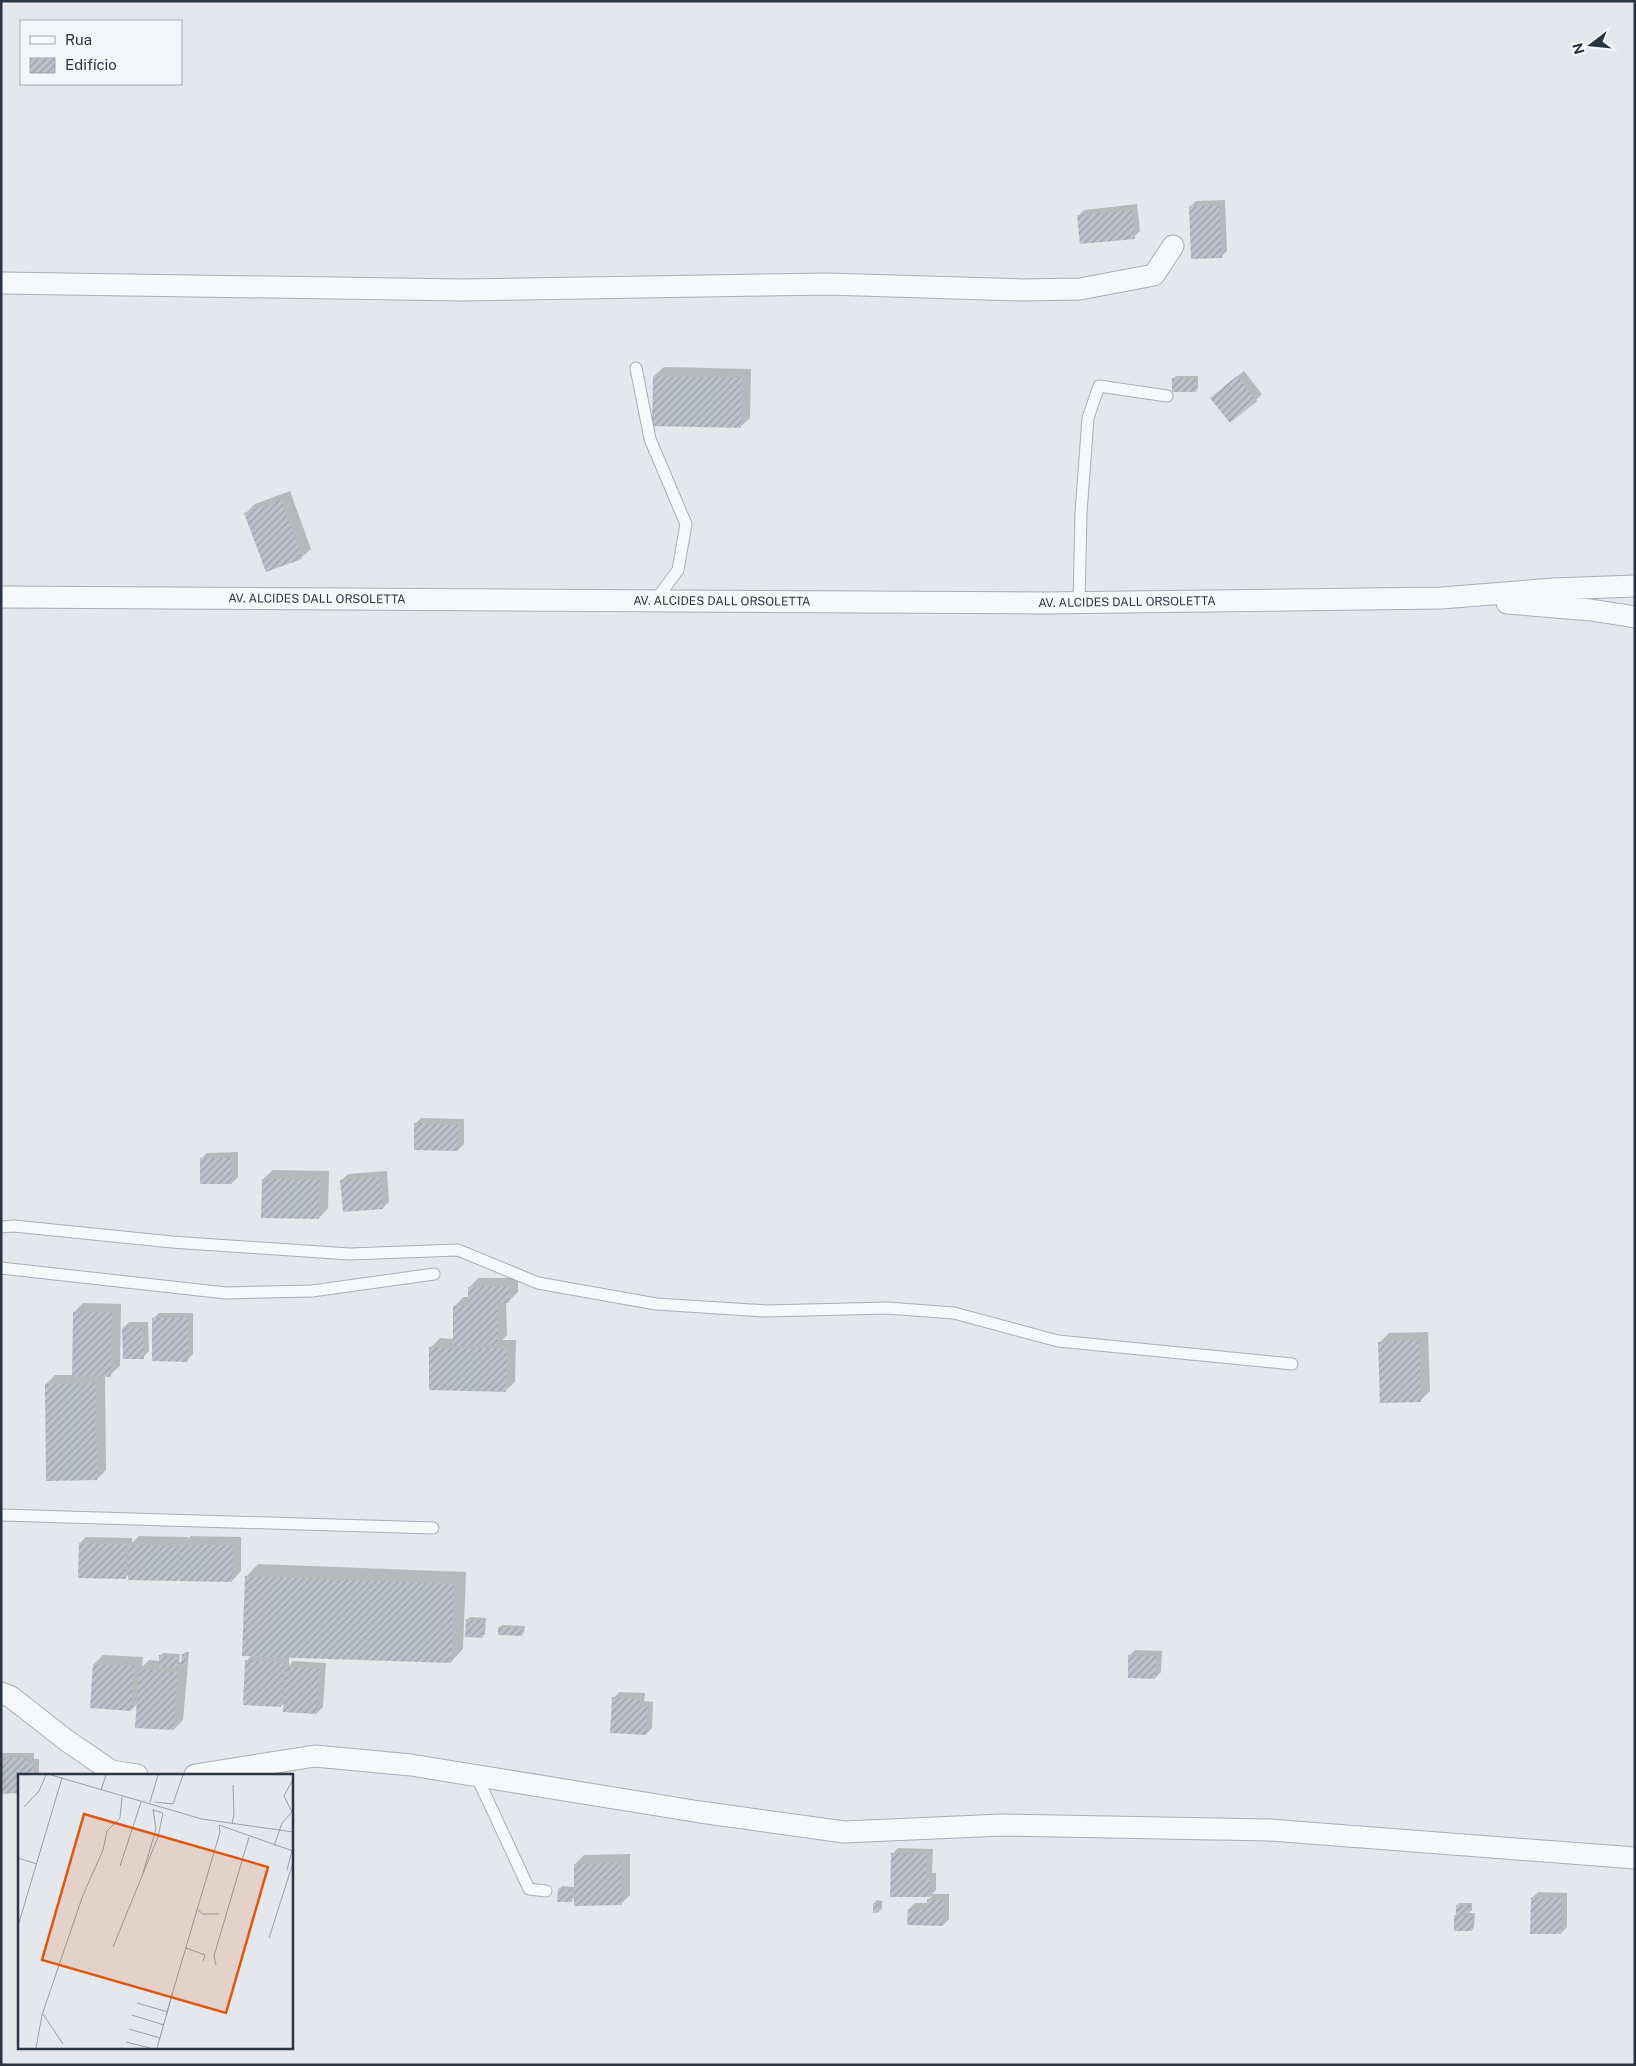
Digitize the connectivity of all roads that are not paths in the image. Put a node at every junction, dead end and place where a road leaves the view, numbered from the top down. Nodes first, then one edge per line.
1 (1174, 246) dead end
2 (1, 284) edge
3 (636, 368) dead end
4 (1167, 396) dead end
5 (1635, 586) edge
6 (1, 597) edge
7 (1442, 598) junction
8 (655, 601) junction
9 (1079, 603) junction
10 (1635, 617) edge
11 (1, 1227) edge
12 (1, 1268) edge
13 (434, 1274) dead end
14 (1292, 1364) dead end
15 (1, 1515) edge
16 (433, 1528) dead end
17 (1, 1693) edge
18 (133, 1774) edge
19 (201, 1774) edge
20 (476, 1776) junction
21 (1635, 1858) edge
22 (546, 1892) dead end

1 - 2 street
3 - 8 lane
4 - 9 lane
5 - 7 street
6 - 8 street, AV. ALCIDES DALL ORSOLETTA
7 - 9 street, AV. ALCIDES DALL ORSOLETTA
7 - 10 street
8 - 9 street, AV. ALCIDES DALL ORSOLETTA
11 - 14 lane
12 - 13 lane
15 - 16 lane
17 - 18 street
19 - 20 street
20 - 21 street
20 - 22 lane

